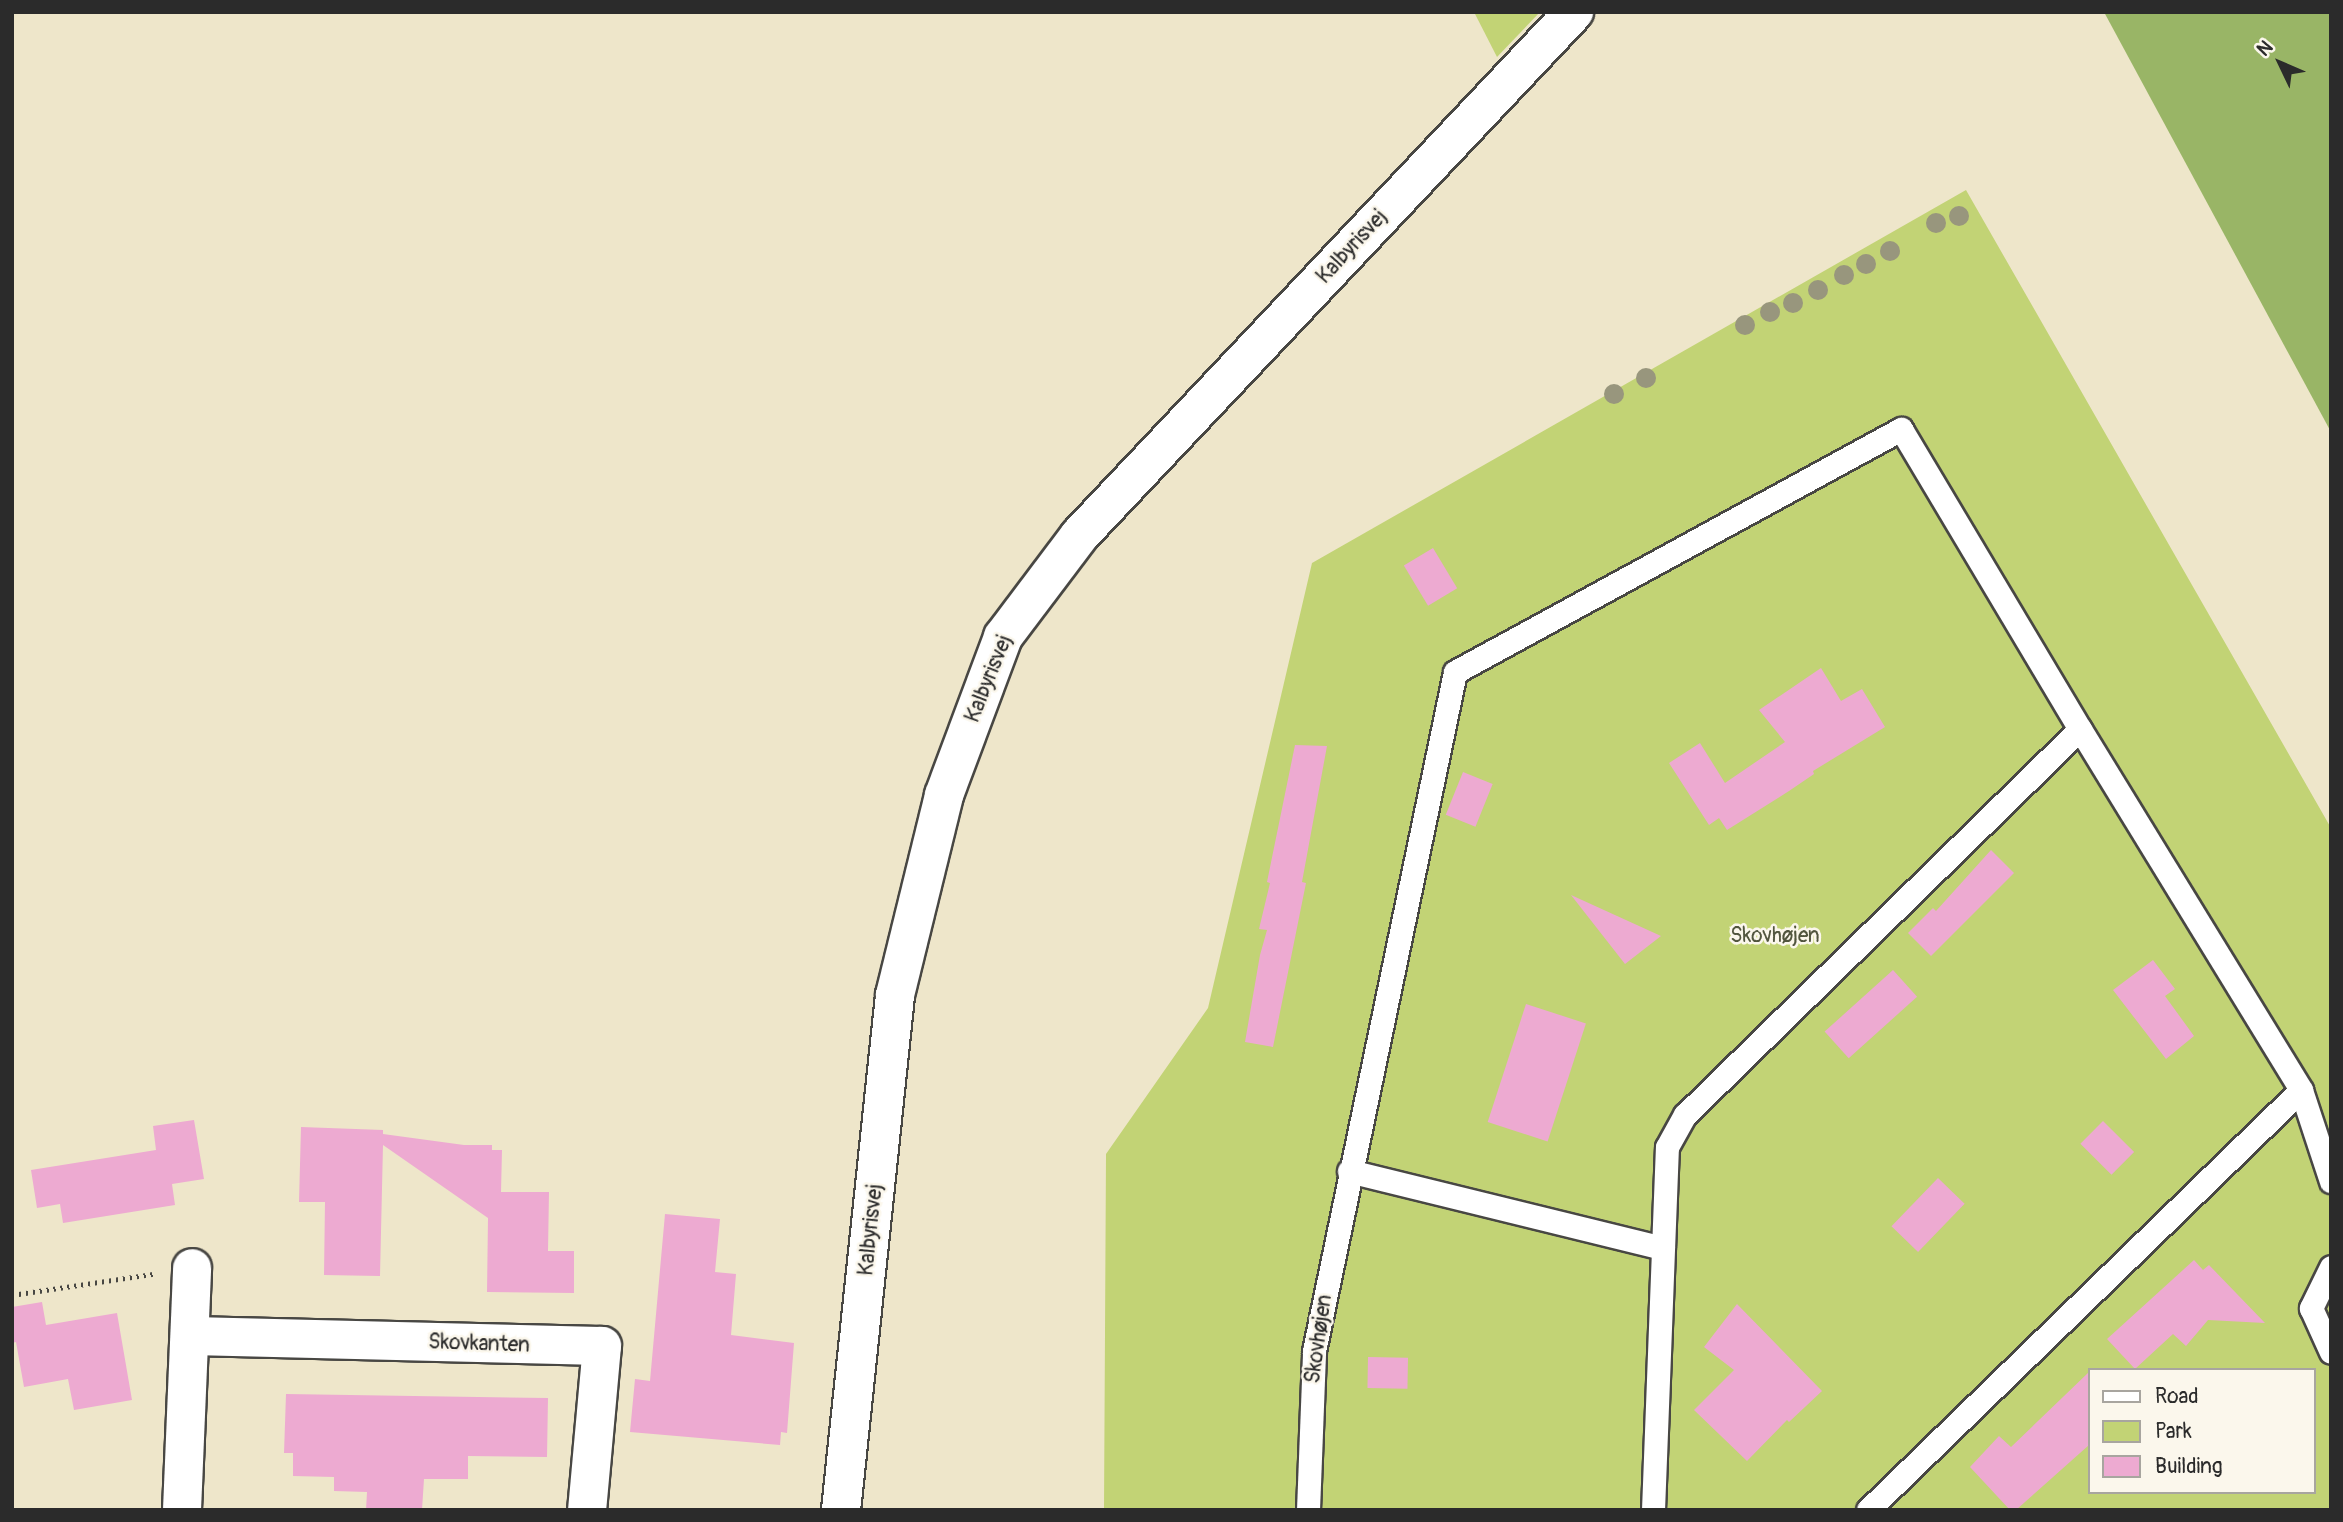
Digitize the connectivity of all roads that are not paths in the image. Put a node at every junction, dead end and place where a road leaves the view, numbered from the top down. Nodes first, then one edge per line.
1 (1574, 12) edge
2 (2080, 729) junction
3 (2301, 1090) junction
4 (1349, 1171) junction
5 (2331, 1181) edge
6 (1663, 1248) junction
7 (2331, 1267) edge
8 (192, 1268) road end
9 (191, 1336) junction
10 (2331, 1352) edge
11 (182, 1510) edge
12 (587, 1510) edge
13 (841, 1510) edge
14 (1308, 1510) edge
15 (1653, 1510) edge
16 (1868, 1510) edge

1 - 13 street, Kalbyrisvej
2 - 3 lane, Skovhøjen
2 - 4 lane, Skovhøjen
2 - 6 lane
3 - 5 lane, Skovhøjen
3 - 16 lane
4 - 6 lane
4 - 14 lane, Skovhøjen
6 - 15 lane
7 - 10 lane
8 - 9 street
9 - 11 street
9 - 12 street, Skovkanten

